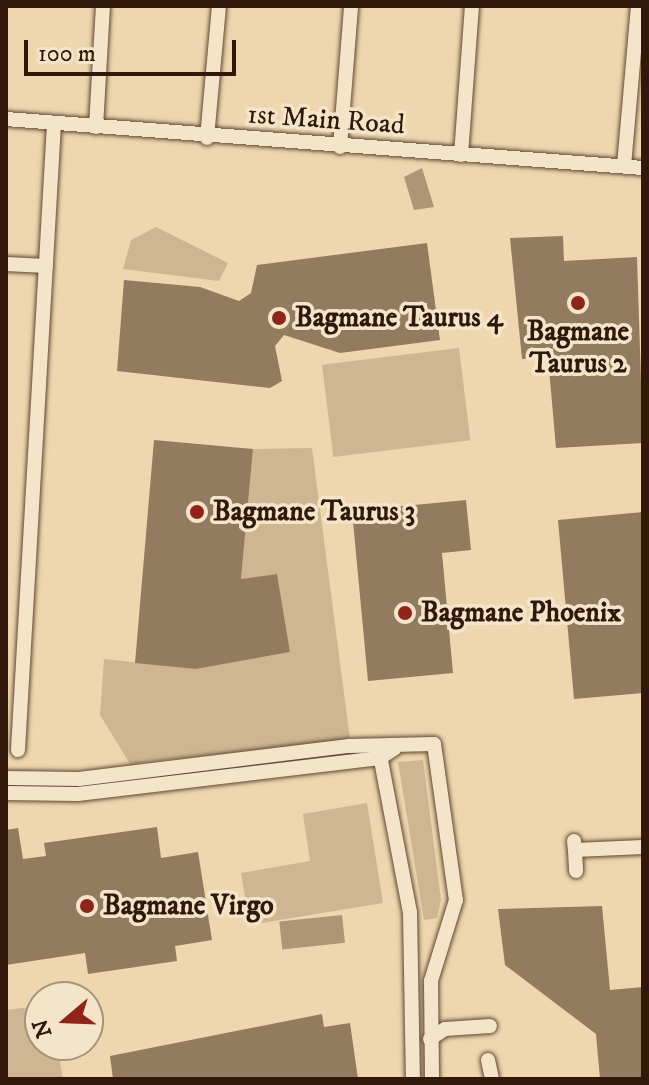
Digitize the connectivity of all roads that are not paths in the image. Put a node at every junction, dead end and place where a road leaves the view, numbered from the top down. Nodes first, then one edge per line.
1 (103, 6) edge
2 (219, 6) edge
3 (351, 6) edge
4 (472, 6) edge
5 (638, 6) edge
6 (6, 119) edge
7 (54, 123) junction
8 (96, 127) junction
9 (207, 138) junction
10 (340, 147) junction
11 (461, 155) junction
12 (624, 166) junction
13 (643, 168) edge
14 (6, 264) edge
15 (46, 266) junction
16 (18, 750) dead end
17 (379, 751) junction
18 (6, 778) edge
19 (6, 793) edge
20 (643, 847) edge
21 (576, 871) dead end
22 (490, 1026) dead end
23 (430, 1039) junction
24 (488, 1060) dead end
25 (413, 1079) edge
26 (432, 1079) edge
27 (492, 1079) edge

1 - 8 street
2 - 9 street
3 - 10 street
4 - 11 street
5 - 12 street
6 - 7 street, 1st Main Road
7 - 8 street, 1st Main Road
7 - 15 street
8 - 9 street, 1st Main Road
9 - 10 street, 1st Main Road
10 - 11 street, 1st Main Road
11 - 12 street, 1st Main Road
12 - 13 street, 1st Main Road
14 - 15 street
15 - 16 street
17 - 18 street
17 - 19 street
17 - 23 street
17 - 25 street
20 - 21 street
22 - 23 street
23 - 26 street
24 - 27 street

